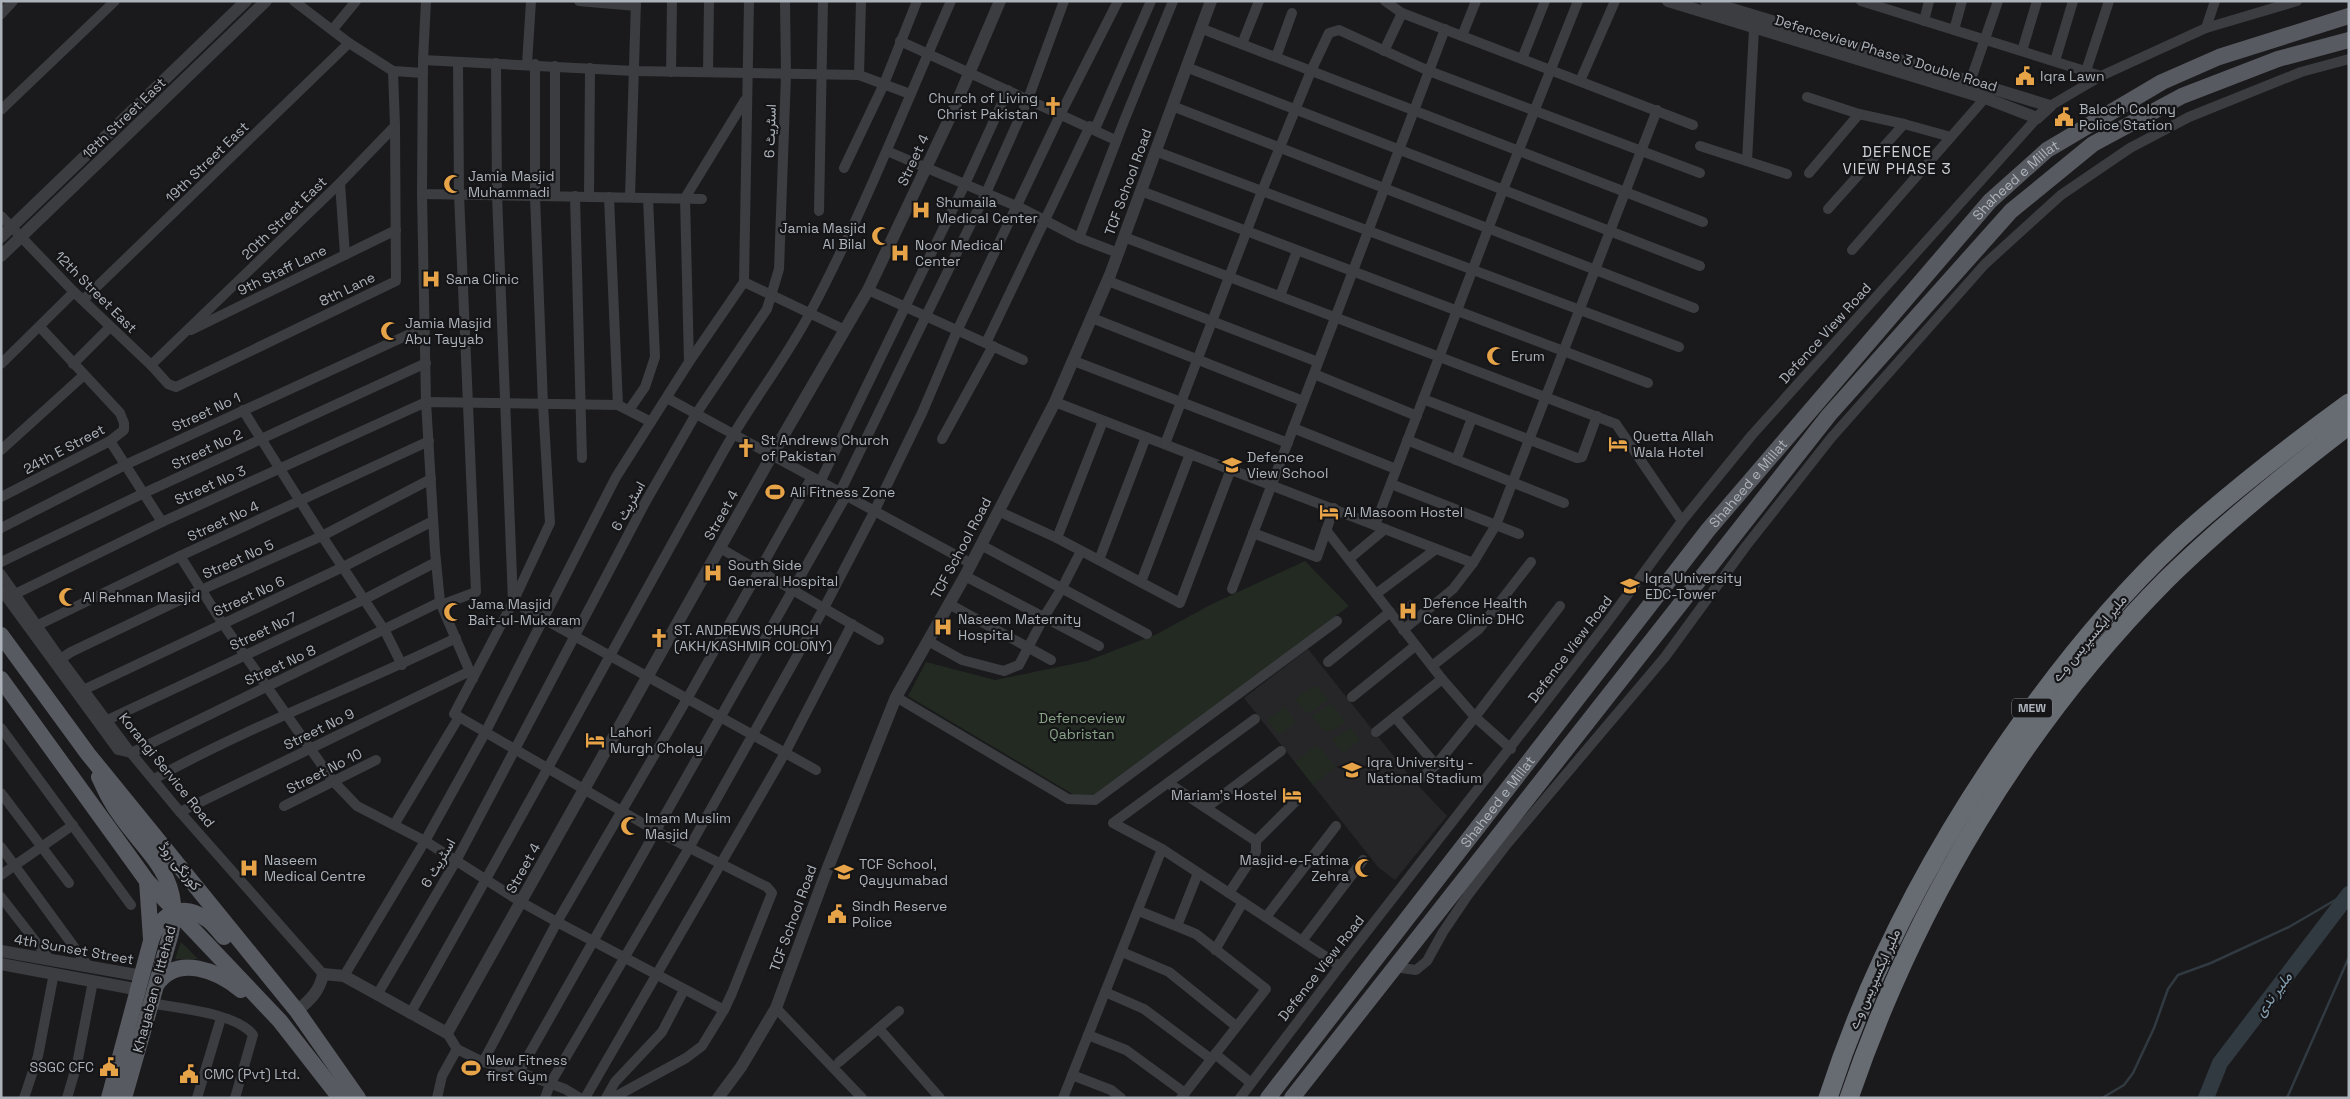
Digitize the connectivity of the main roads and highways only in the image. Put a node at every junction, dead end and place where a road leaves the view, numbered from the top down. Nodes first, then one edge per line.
1 (2349, 16) edge
2 (2349, 40) edge
3 (2349, 403) edge
4 (2349, 425) edge
5 (1, 635) edge
6 (1, 679) edge
7 (88, 754) junction
8 (146, 881) junction
9 (174, 912) junction
10 (171, 933) junction
11 (153, 935) junction
12 (253, 956) junction
13 (146, 984) junction
14 (280, 1021) junction
15 (109, 1098) edge
16 (124, 1098) edge
17 (340, 1098) edge
18 (358, 1098) edge
19 (1268, 1098) edge
20 (1292, 1098) edge
21 (1828, 1098) edge
22 (1849, 1098) edge

1 - 19 main road, Shaheed e Millat
2 - 20 main road, Shaheed e Millat
3 - 21 highway, ملیر ایکسپریس وے / MEW
4 - 22 highway, ملیر ایکسپریس وے / MEW
5 - 7 main road, کورنگی روڈ
6 - 8 main road
7 - 9 main road, Khayaban e Ittehad
7 - 12 main road, کورنگی روڈ
8 - 9 main road
8 - 11 main road, Khayaban e Ittehad
9 - 10 main road, Khayaban e Ittehad
9 - 11 main road
9 - 12 main road
9 - 14 main road
10 - 11 main road
10 - 13 main road, Khayaban e Ittehad
11 - 13 main road, Khayaban e Ittehad
12 - 18 main road, کورنگی روڈ
13 - 14 main road
13 - 15 main road, Khayaban e Ittehad
13 - 16 main road, Khayaban e Ittehad
14 - 17 main road

